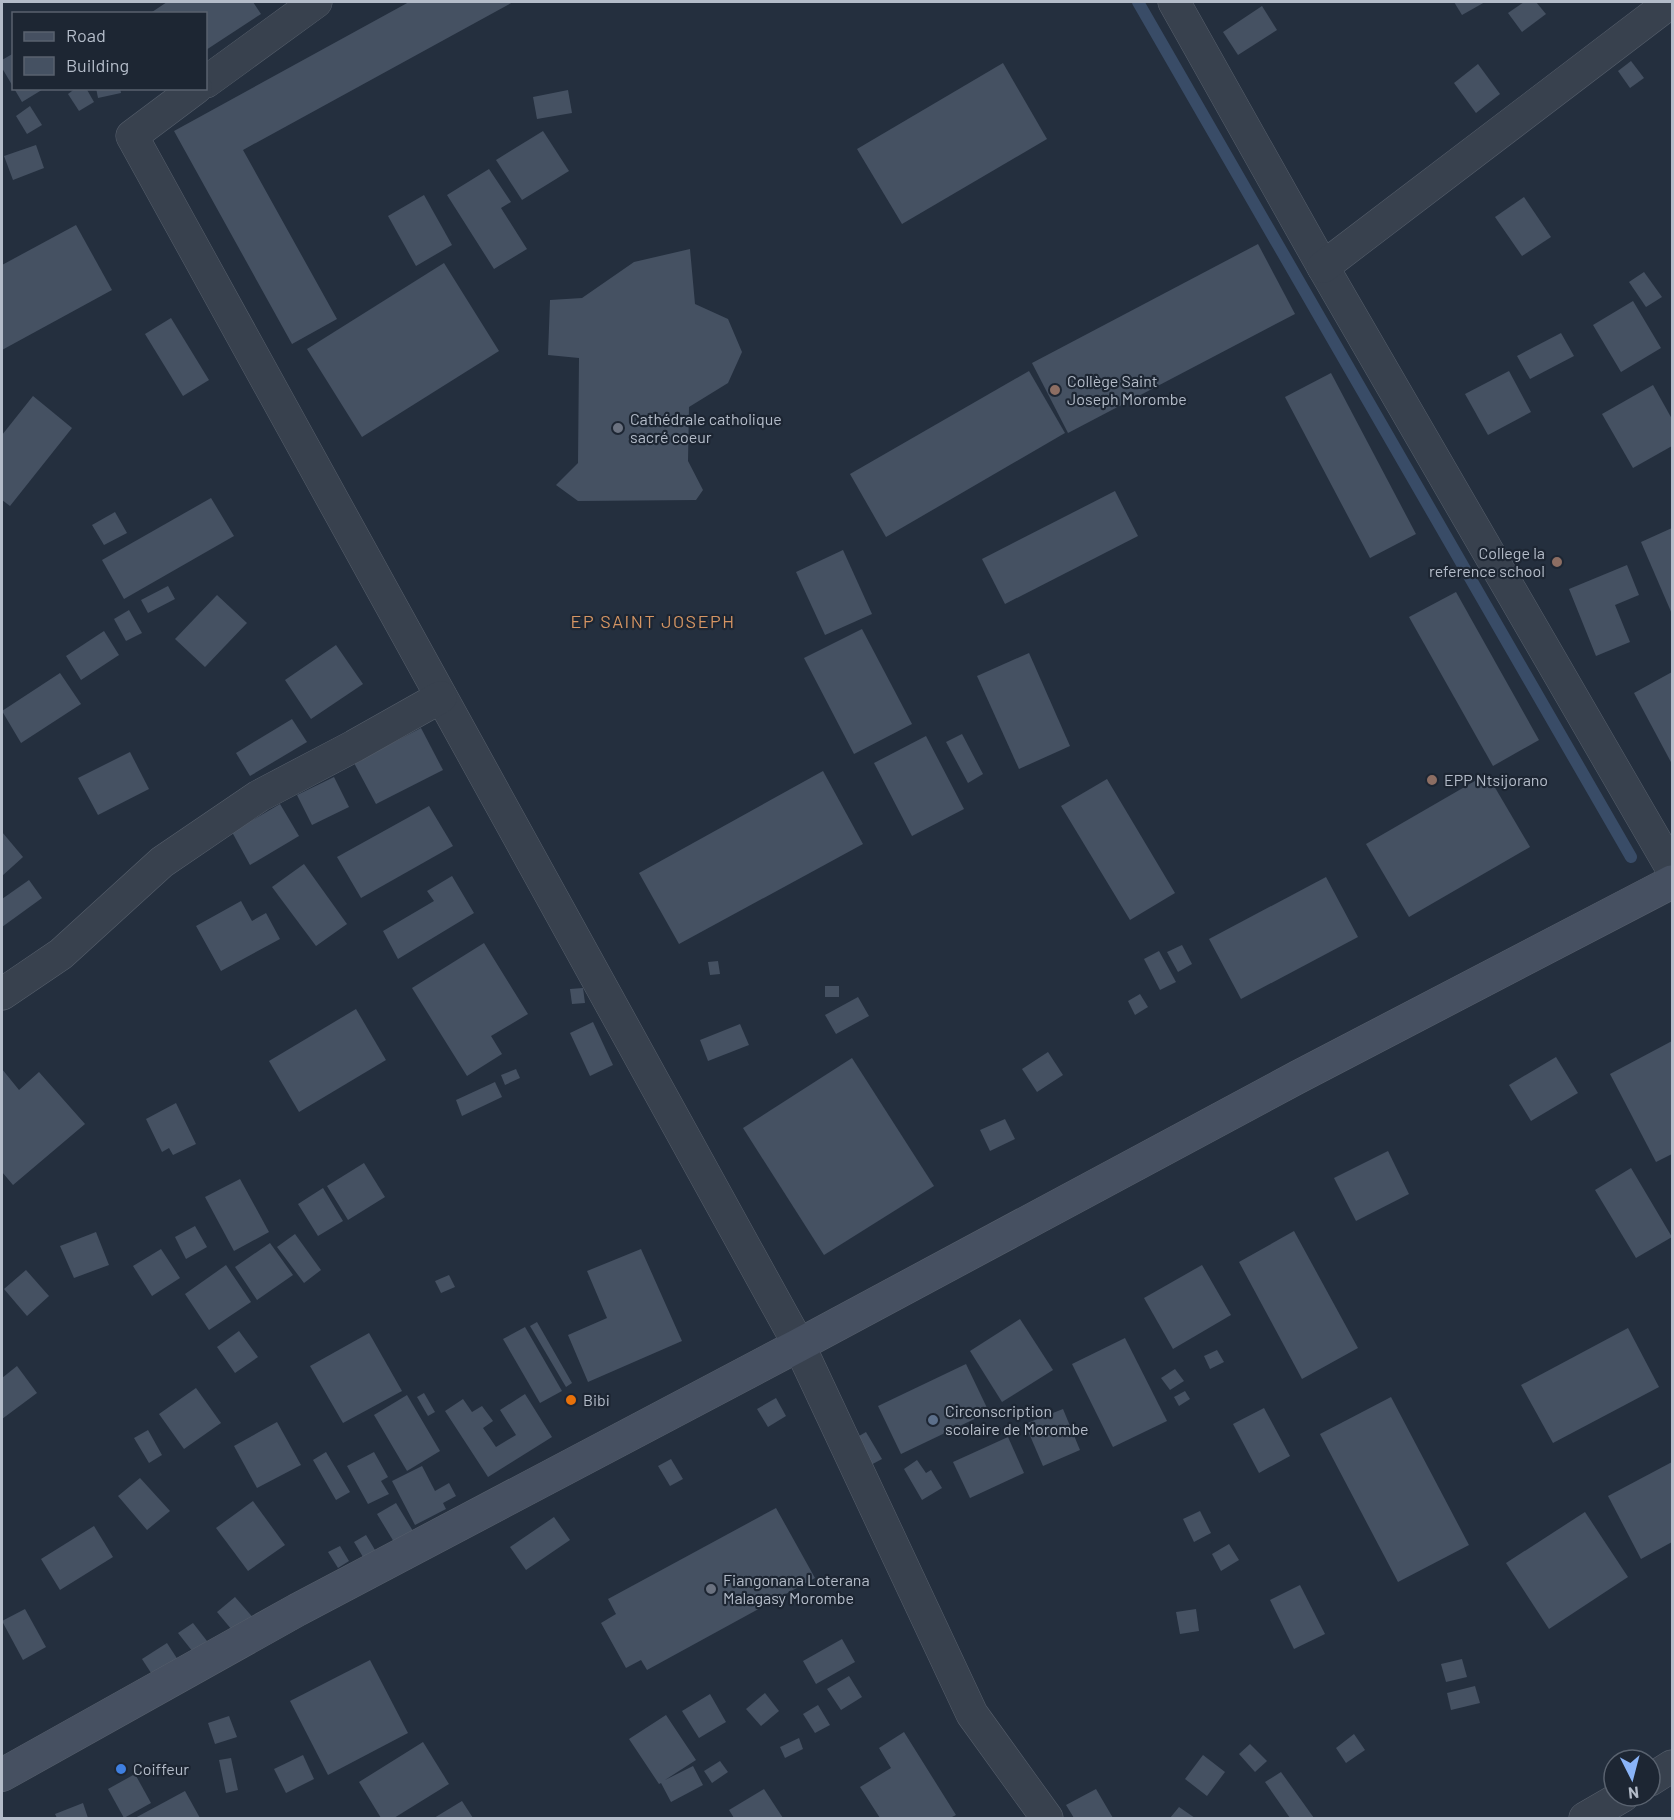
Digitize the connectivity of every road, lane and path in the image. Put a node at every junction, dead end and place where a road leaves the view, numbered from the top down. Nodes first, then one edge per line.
1 (315, 2) edge
2 (1174, 2) edge
3 (1671, 2) edge
4 (207, 81) edge
5 (193, 90) edge
6 (1323, 267) junction
7 (441, 697) junction
8 (1672, 868) edge
9 (1672, 882) edge
10 (2, 994) edge
11 (799, 1345) junction
12 (2, 1775) edge
13 (1602, 1808) edge
14 (1047, 1818) edge
15 (1585, 1818) edge

1 - 4 street
2 - 6 street
3 - 6 street
5 - 7 street
6 - 8 street
7 - 10 street
7 - 11 street
9 - 11 street
11 - 12 street
11 - 14 street
13 - 15 street

